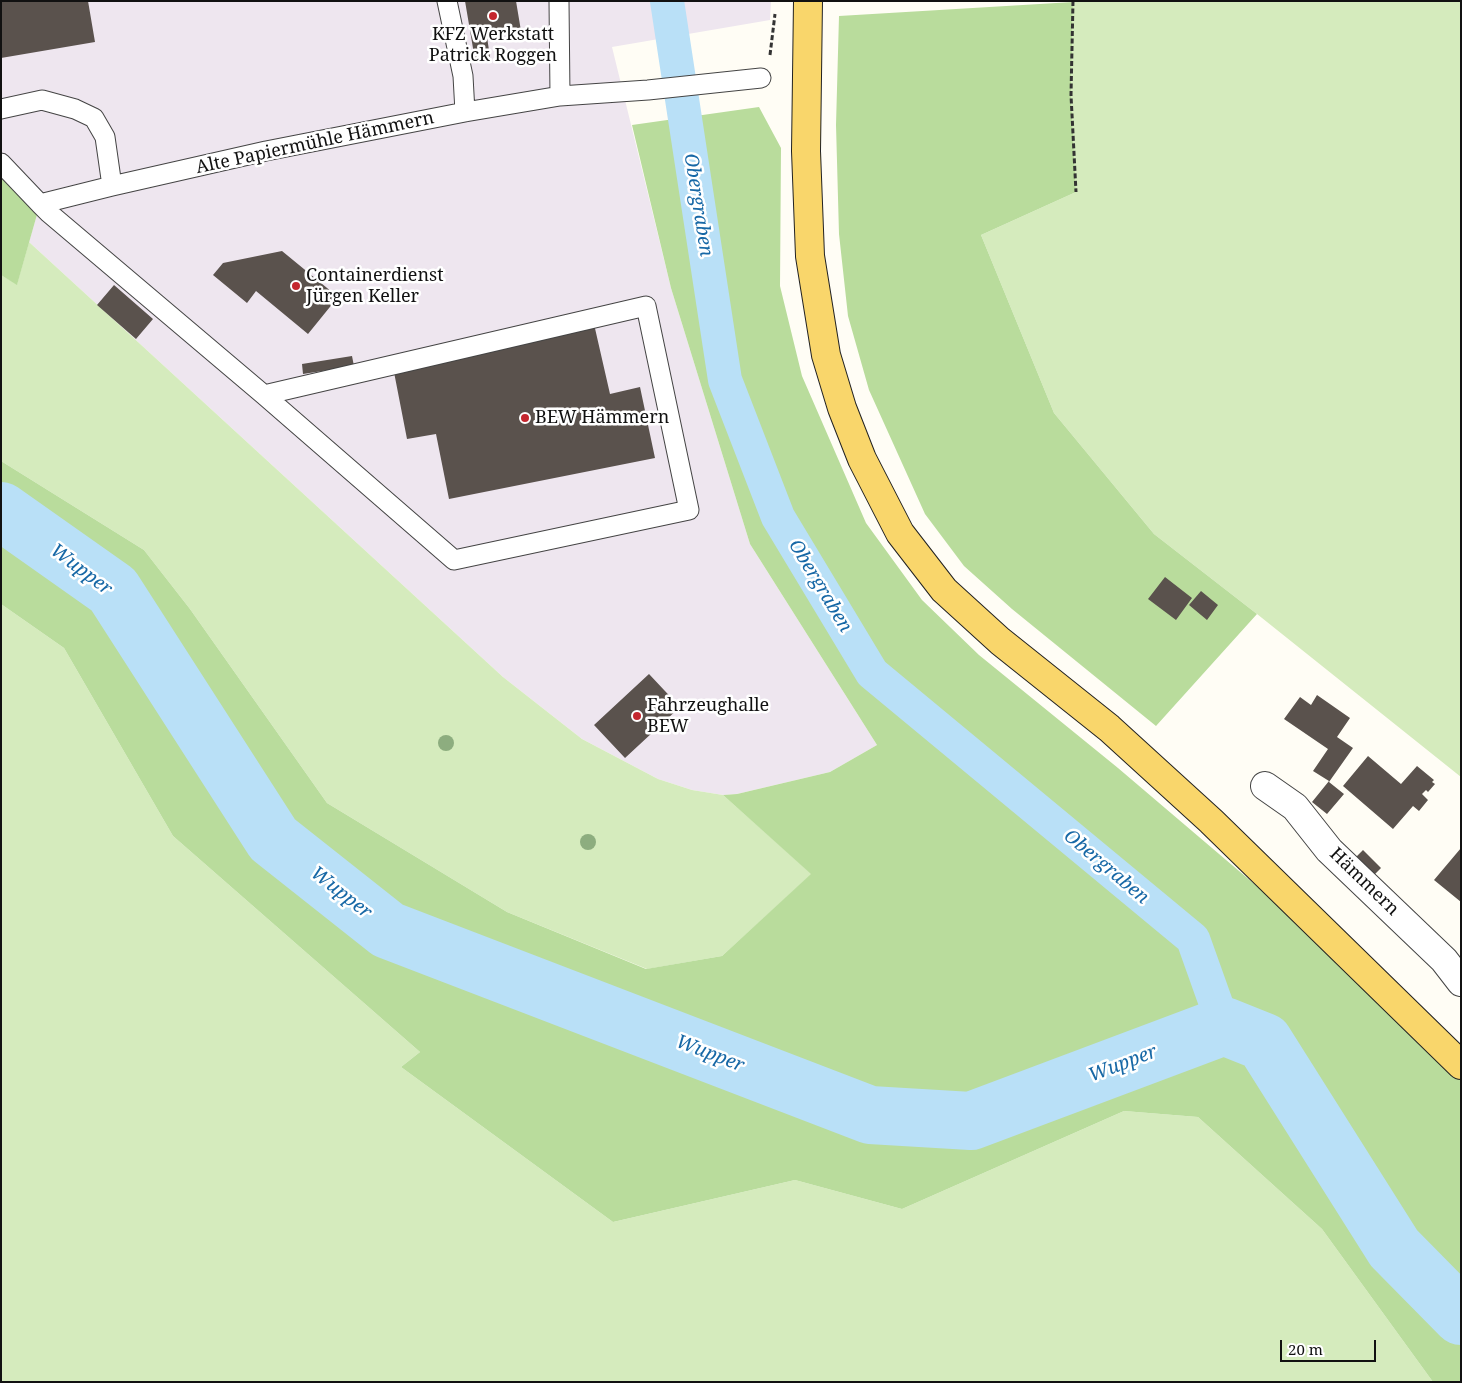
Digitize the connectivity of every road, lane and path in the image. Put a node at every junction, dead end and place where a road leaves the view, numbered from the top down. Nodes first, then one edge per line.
1 (447, 1) edge
2 (559, 1) edge
3 (808, 1) edge
4 (1073, 1) edge
5 (776, 10) dead end
6 (761, 78) joint
7 (560, 96) junction
8 (1, 109) edge
9 (466, 112) junction
10 (1, 163) edge
11 (112, 186) junction
12 (1076, 192) dead end
13 (40, 204) junction
14 (264, 394) junction
15 (1265, 786) dead end
16 (1461, 982) edge
17 (1461, 1065) edge

1 - 9 lane
2 - 7 lane
3 - 17 main road
4 - 12 path
5 - 6 path
6 - 7 lane, Alte Papiermühle Hämmern
7 - 9 lane, Alte Papiermühle Hämmern
8 - 11 lane
9 - 11 lane, Alte Papiermühle Hämmern
10 - 13 lane
11 - 13 lane, Alte Papiermühle Hämmern
13 - 14 lane
14 - 14 lane
15 - 16 street, Hämmern

